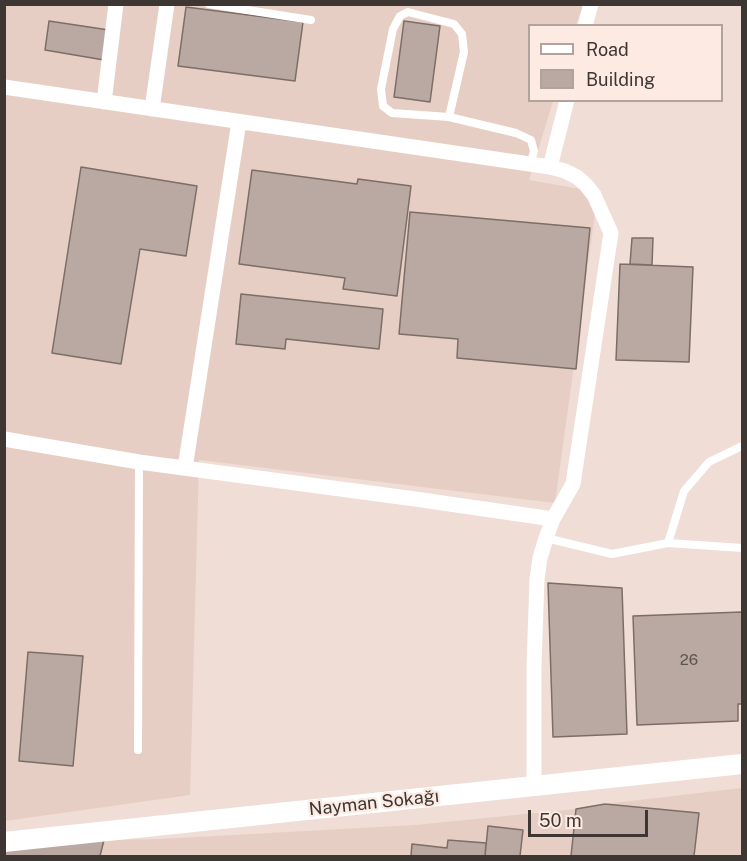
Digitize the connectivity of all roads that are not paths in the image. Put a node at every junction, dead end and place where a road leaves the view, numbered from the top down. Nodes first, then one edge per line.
1 (116, 4) edge
2 (167, 4) edge
3 (209, 4) edge
4 (591, 4) edge
5 (311, 20) dead end
6 (586, 24) edge
7 (4, 87) edge
8 (104, 102) junction
9 (566, 102) edge
10 (152, 109) junction
11 (449, 117) junction
12 (239, 122) junction
13 (530, 165) junction
14 (550, 167) junction
15 (4, 439) edge
16 (742, 446) edge
17 (140, 462) junction
18 (185, 468) junction
19 (553, 519) junction
20 (546, 538) junction
21 (668, 543) junction
22 (742, 548) edge
23 (138, 750) dead end
24 (742, 765) edge
25 (534, 786) junction
26 (4, 842) edge

1 - 8 street
2 - 10 street
3 - 5 lane
4 - 6 street
7 - 8 street
8 - 10 street
9 - 14 street
10 - 12 street
11 - 11 lane
11 - 13 lane
12 - 13 street
12 - 18 street
13 - 14 street
14 - 19 street
15 - 17 street
16 - 21 lane
17 - 18 street
17 - 23 lane
18 - 19 street
19 - 20 street
20 - 21 lane
20 - 25 street
21 - 22 lane
24 - 25 street, Nayman Sokağı
25 - 26 street, Nayman Sokağı

